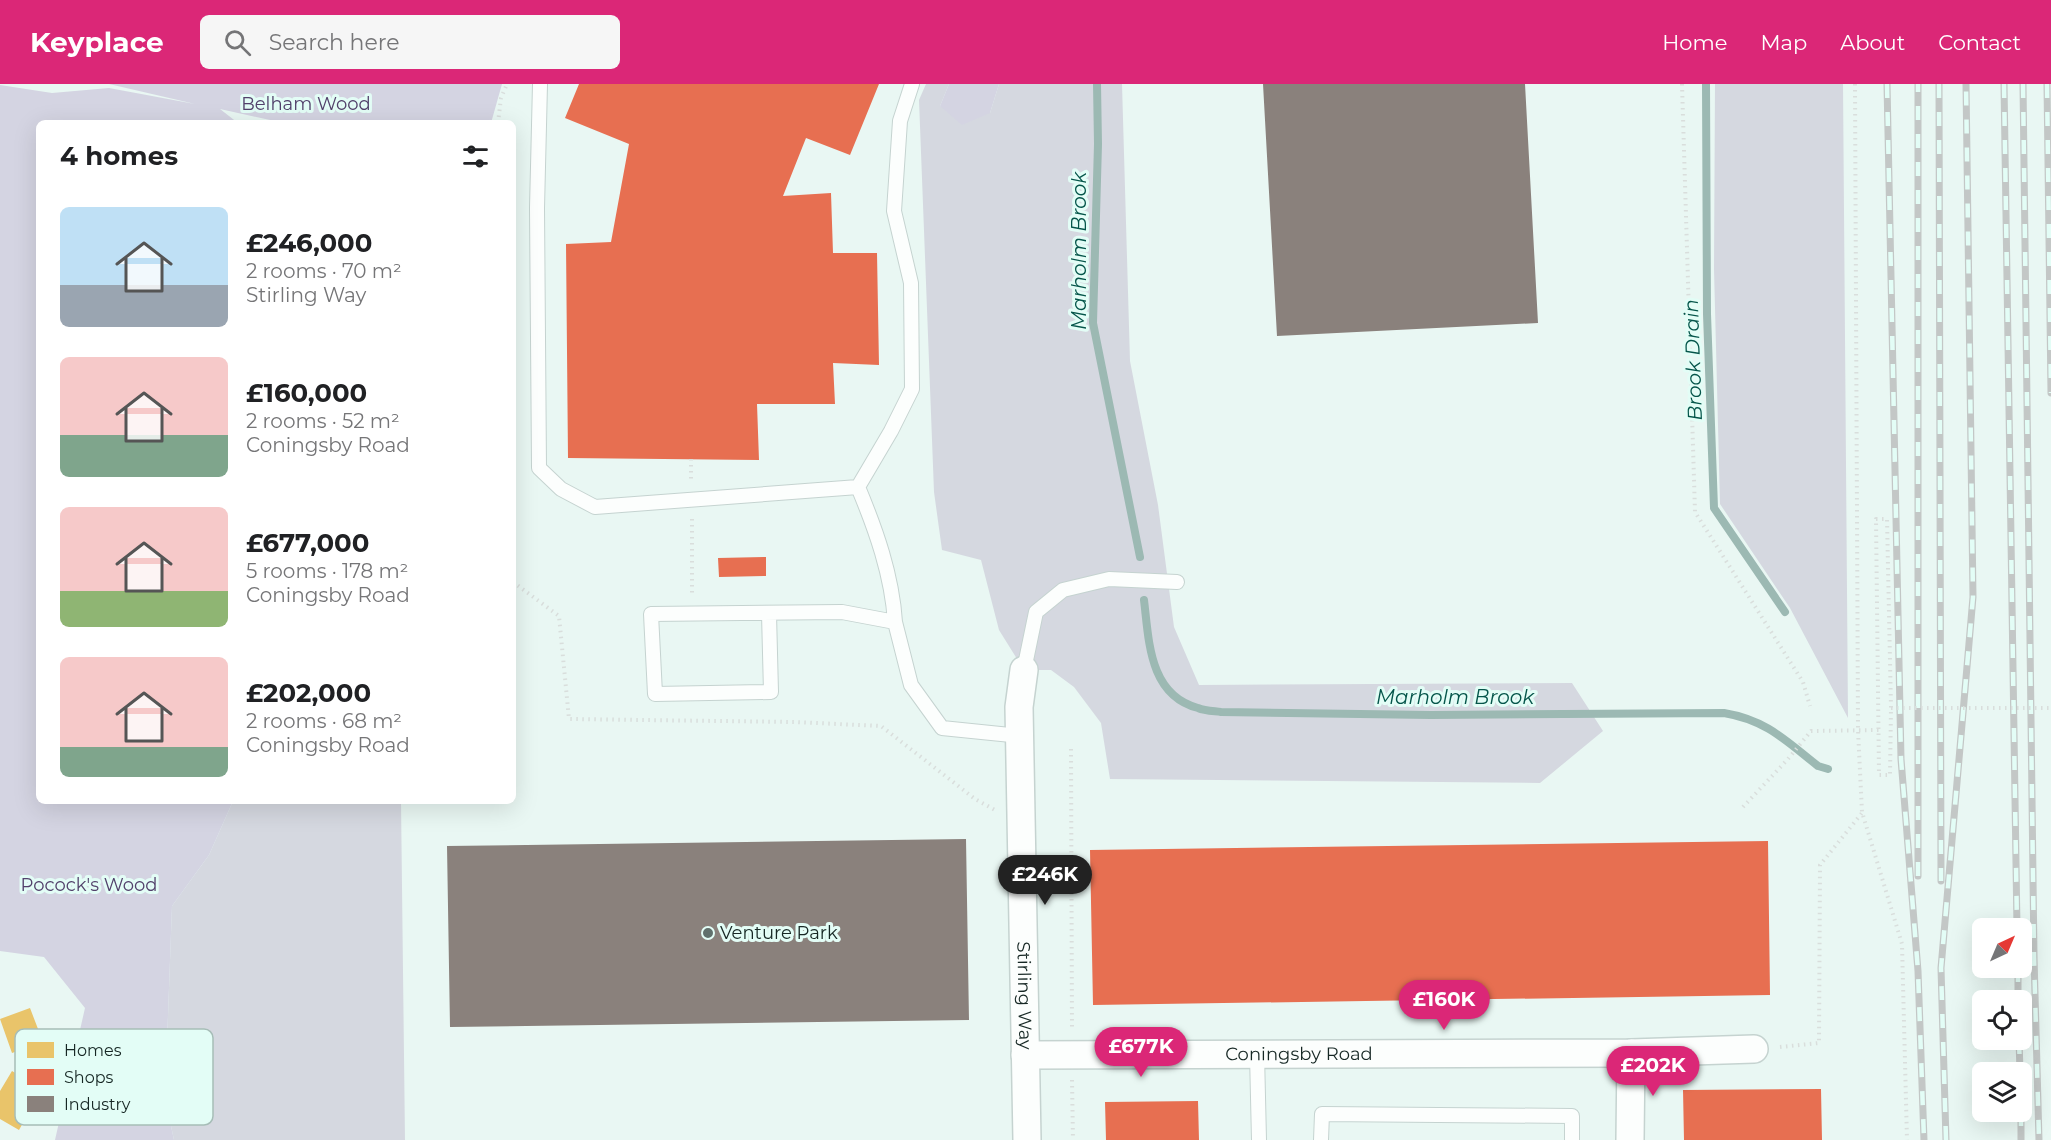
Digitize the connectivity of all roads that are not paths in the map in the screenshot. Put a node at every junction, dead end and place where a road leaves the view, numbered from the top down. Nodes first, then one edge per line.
1 (540, 84) edge
2 (912, 84) edge
3 (858, 487) junction
4 (1176, 582) dead end
5 (768, 614) junction
6 (895, 622) junction
7 (1024, 670) joint
8 (1020, 736) junction
9 (1754, 1050) road end
10 (1631, 1053) junction
11 (1257, 1054) junction
12 (1025, 1056) junction
13 (1027, 1140) edge
14 (1259, 1140) edge
15 (1321, 1140) edge
16 (1572, 1140) edge
17 (1630, 1140) edge

1 - 3 lane
2 - 3 lane
3 - 6 lane
4 - 7 lane
5 - 5 lane
5 - 6 lane
6 - 8 lane
7 - 8 street, Stirling Way
8 - 12 street, Stirling Way
9 - 10 street, Coningsby Road
10 - 11 street, Coningsby Road
10 - 17 street
11 - 12 street, Coningsby Road
11 - 14 lane
12 - 13 street, Stirling Way
15 - 16 lane

